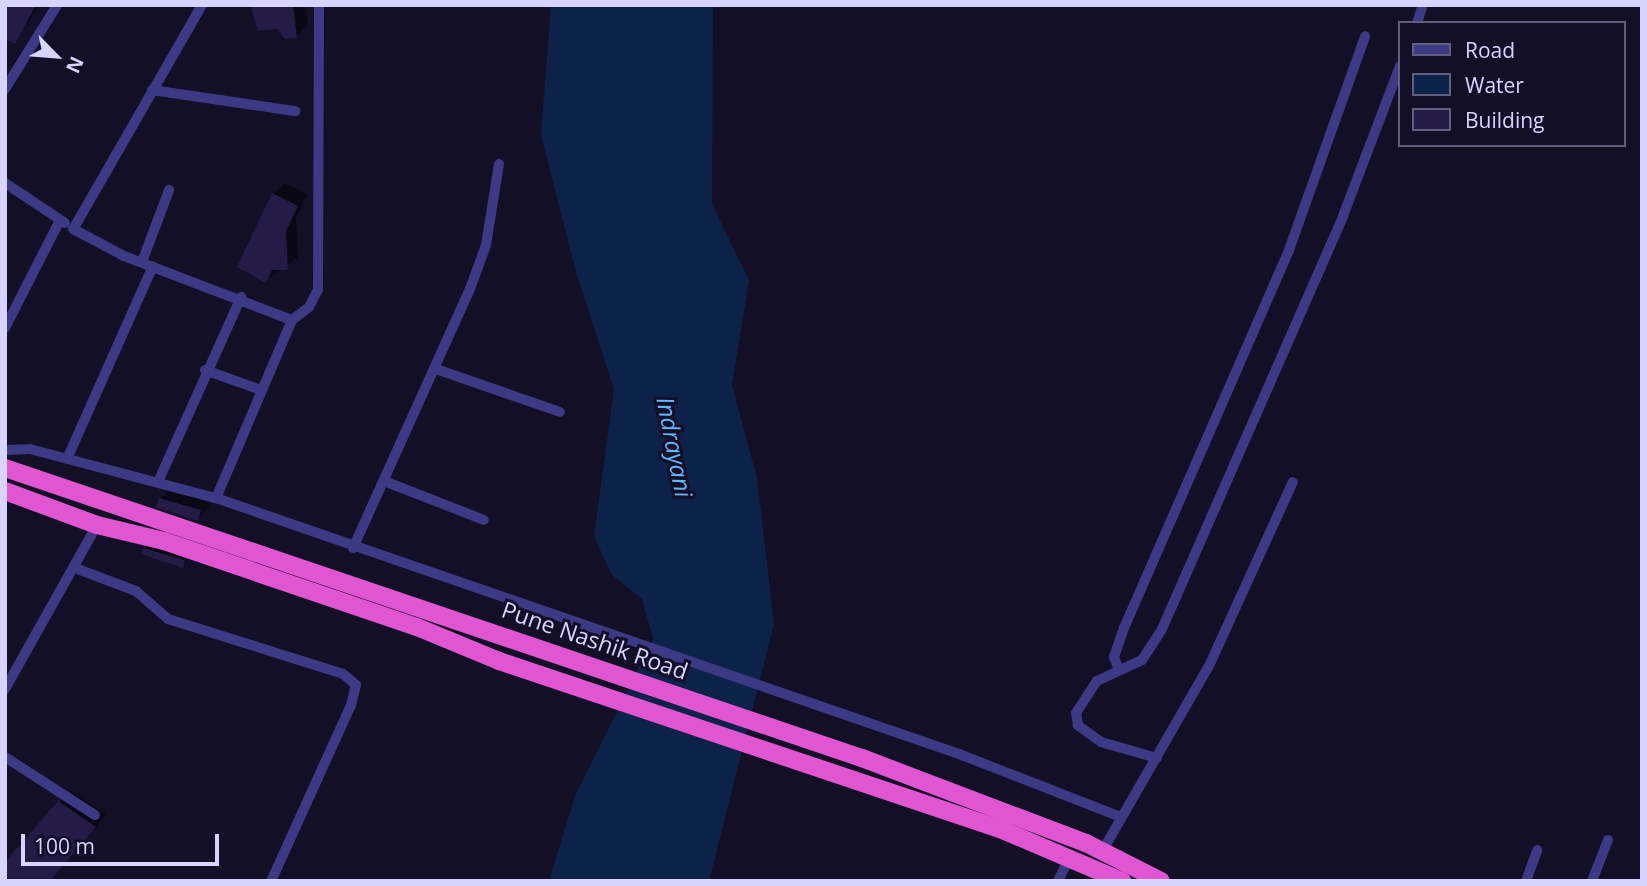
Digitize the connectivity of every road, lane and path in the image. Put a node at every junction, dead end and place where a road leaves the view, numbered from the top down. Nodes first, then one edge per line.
1 (57, 5) edge
2 (202, 5) edge
3 (319, 5) edge
4 (1365, 36) dead end
5 (1398, 71) edge
6 (5, 89) edge
7 (152, 90) junction
8 (295, 110) dead end
9 (499, 164) dead end
10 (5, 183) edge
11 (169, 190) dead end
12 (60, 220) junction
13 (73, 229) junction
14 (147, 264) junction
15 (241, 297) junction
16 (292, 320) junction
17 (5, 328) edge
18 (436, 369) junction
19 (205, 370) junction
20 (261, 390) junction
21 (560, 412) dead end
22 (5, 450) edge
23 (67, 459) junction
24 (5, 468) edge
25 (384, 481) junction
26 (158, 482) junction
27 (1293, 482) dead end
28 (5, 491) edge
29 (216, 498) junction
30 (106, 501) junction
31 (484, 520) dead end
32 (97, 525) junction
33 (353, 548) junction
34 (75, 568) junction
35 (1118, 670) junction
36 (5, 689) edge
37 (5, 757) edge
38 (1157, 758) junction
39 (95, 815) dead end
40 (1121, 817) junction
41 (1608, 840) dead end
42 (1103, 850) junction
43 (1537, 850) dead end
44 (1070, 856) junction
45 (271, 881) edge
46 (1058, 881) edge
47 (1122, 881) edge
48 (1161, 881) edge
49 (1526, 881) edge
50 (1592, 881) edge

1 - 6 street
2 - 7 street
3 - 16 street
4 - 35 street
5 - 35 street
7 - 8 street
7 - 13 street
9 - 18 street
10 - 12 street
11 - 14 street
12 - 13 street
12 - 17 street
13 - 14 street
14 - 15 street
14 - 23 street
15 - 16 street
15 - 19 street
16 - 20 street
18 - 21 street
18 - 25 street
19 - 20 street
19 - 26 street
20 - 29 street
22 - 23 street
23 - 26 street
24 - 30 highway, Pune Nashik Road
25 - 31 street
25 - 33 street
26 - 29 street
27 - 38 street
28 - 32 highway
29 - 33 street
30 - 32 highway
30 - 42 highway, Pune Nashik Road
32 - 34 street
32 - 44 highway
33 - 40 street
34 - 36 street
34 - 45 street
35 - 38 street
37 - 39 street
38 - 40 street
40 - 42 street
41 - 50 street
42 - 48 highway, Pune Nashik Road
43 - 49 street
44 - 46 street
44 - 47 highway

